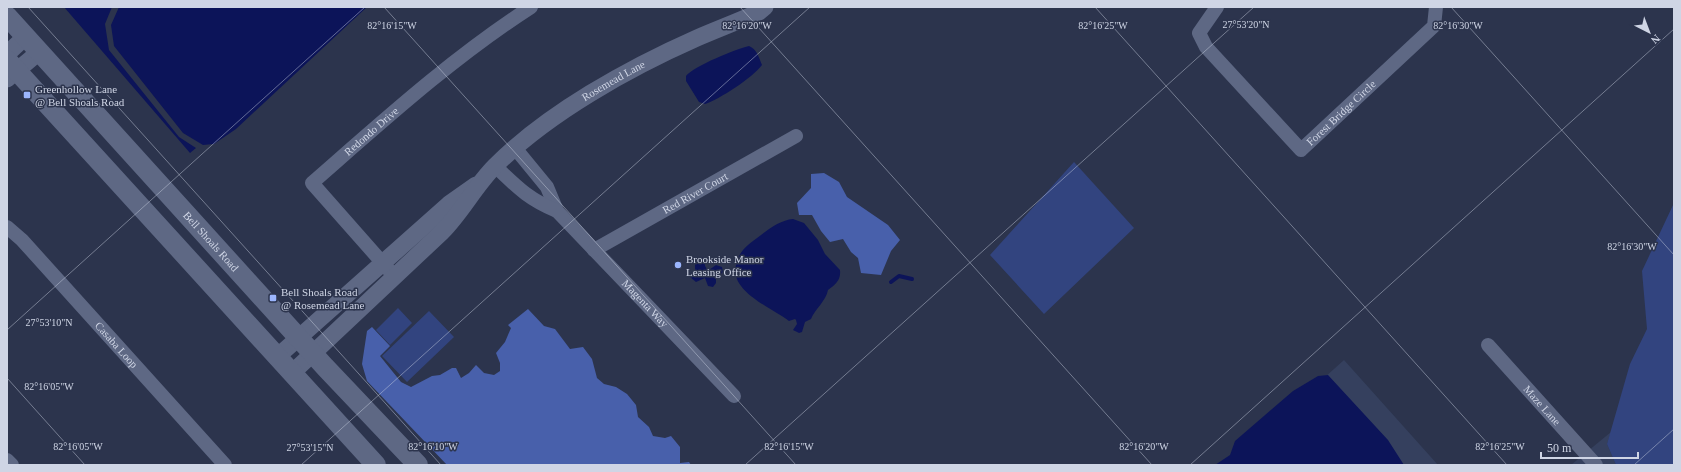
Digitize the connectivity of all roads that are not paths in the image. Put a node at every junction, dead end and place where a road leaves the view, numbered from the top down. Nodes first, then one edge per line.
1 (531, 7) edge
2 (765, 7) edge
3 (1217, 7) edge
4 (1436, 7) edge
5 (7, 16) edge
6 (25, 37) junction
7 (39, 52) junction
8 (7, 54) edge
9 (10, 70) edge
10 (796, 136) dead end
11 (515, 148) junction
12 (495, 166) junction
13 (480, 182) junction
14 (557, 211) junction
15 (7, 227) edge
16 (594, 250) junction
17 (382, 262) junction
18 (395, 277) junction
19 (298, 338) junction
20 (1488, 344) dead end
21 (312, 353) junction
22 (277, 357) junction
23 (292, 373) junction
24 (734, 396) dead end
25 (7, 460) edge
26 (12, 465) edge
27 (225, 465) edge
28 (376, 465) edge
29 (418, 465) edge
30 (1596, 465) edge

1 - 17 street, Redondo Drive
2 - 11 street, Rosemead Lane
3 - 4 street, Forest Bridge Circle
5 - 6 main road, Bell Shoals Road
6 - 7 main road, Bell Shoals Road
6 - 8 street
7 - 9 street
7 - 19 main road, Bell Shoals Road
9 - 22 main road
10 - 16 street, Red River Court
11 - 12 street, Rosemead Lane
11 - 14 street, Magenta Way
12 - 13 street, Rosemead Lane
12 - 14 street, Magenta Way
13 - 17 street, Rosemead Lane
13 - 18 street, Rosemead Lane
14 - 16 street, Magenta Way
15 - 27 street, Casaba Loop
16 - 24 street, Magenta Way
17 - 18 street, Redondo Drive
17 - 19 street, Rosemead Lane
18 - 21 street, Rosemead Lane
19 - 21 main road, Bell Shoals Road
19 - 22 street, Rosemead Lane
20 - 30 street, Maze Lane
21 - 23 street, Rosemead Lane
21 - 29 main road, Bell Shoals Road
22 - 23 main road
23 - 28 main road
25 - 26 street

